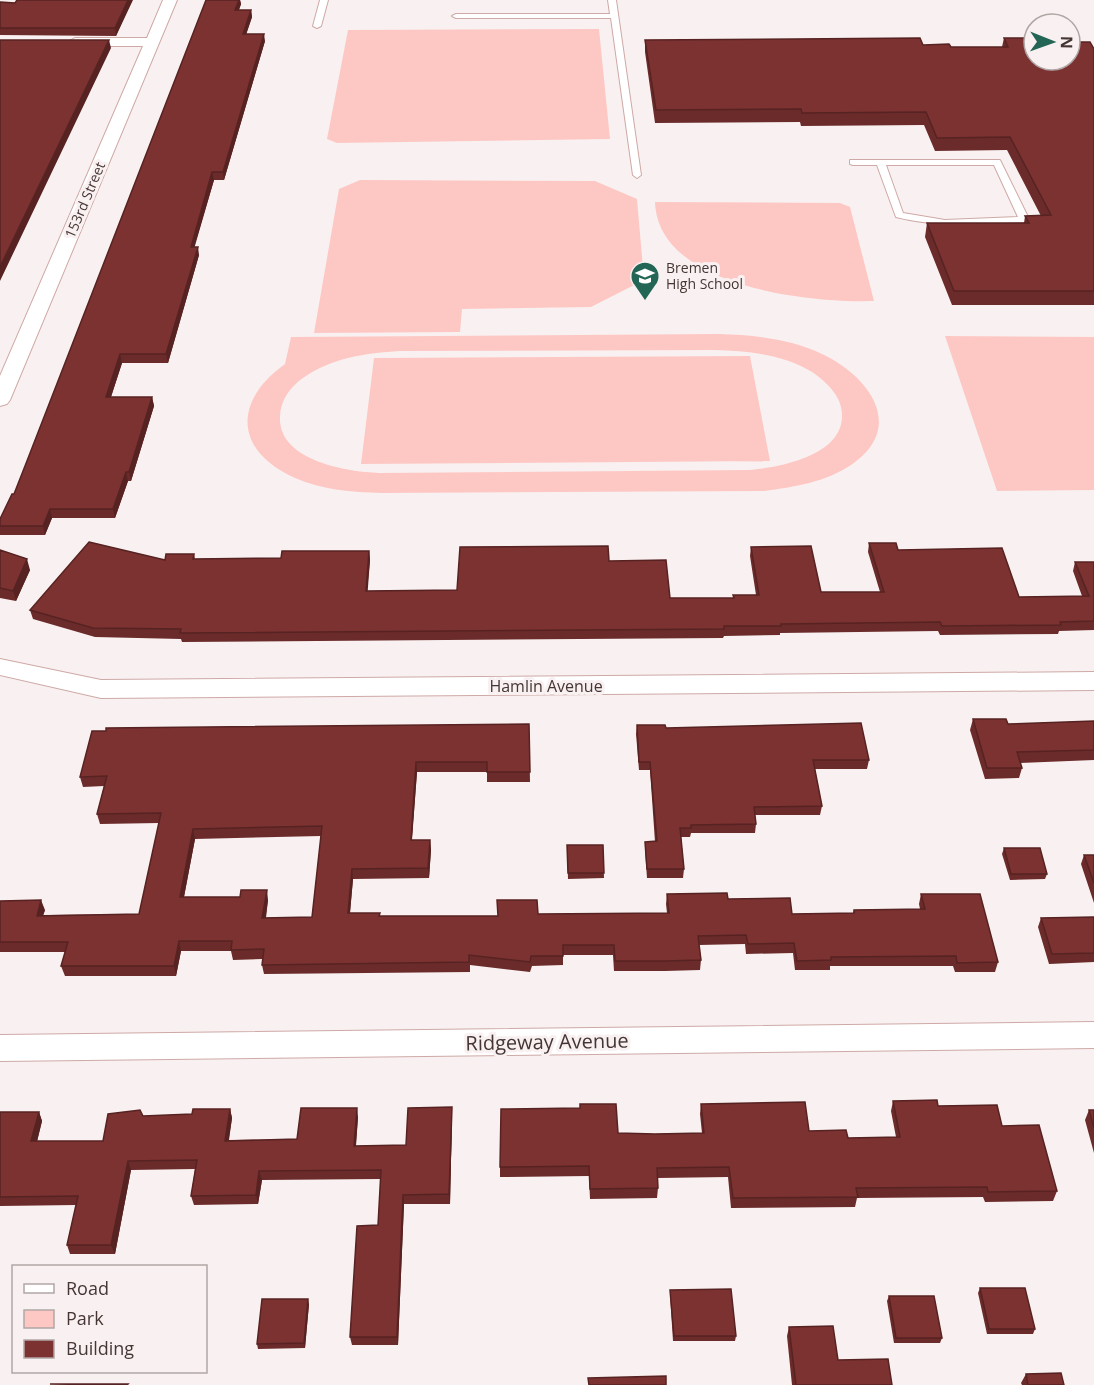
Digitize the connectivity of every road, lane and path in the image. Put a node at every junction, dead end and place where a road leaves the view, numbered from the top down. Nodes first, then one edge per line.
1 (170, 0) edge
2 (324, 0) edge
3 (612, 0) edge
4 (456, 16) dead end
5 (614, 16) junction
6 (317, 26) dead end
7 (56, 42) edge
8 (153, 42) junction
9 (853, 162) dead end
10 (880, 163) junction
11 (637, 175) dead end
12 (0, 400) edge
13 (1, 669) edge
14 (1094, 681) edge
15 (1094, 1035) edge
16 (0, 1048) edge

1 - 8 street, 153rd Street
2 - 6 lane
3 - 5 lane
4 - 5 lane
5 - 11 lane
7 - 8 street
8 - 12 street, 153rd Street
9 - 10 lane
10 - 10 lane
13 - 14 street, Hamlin Avenue
15 - 16 street, Ridgeway Avenue

